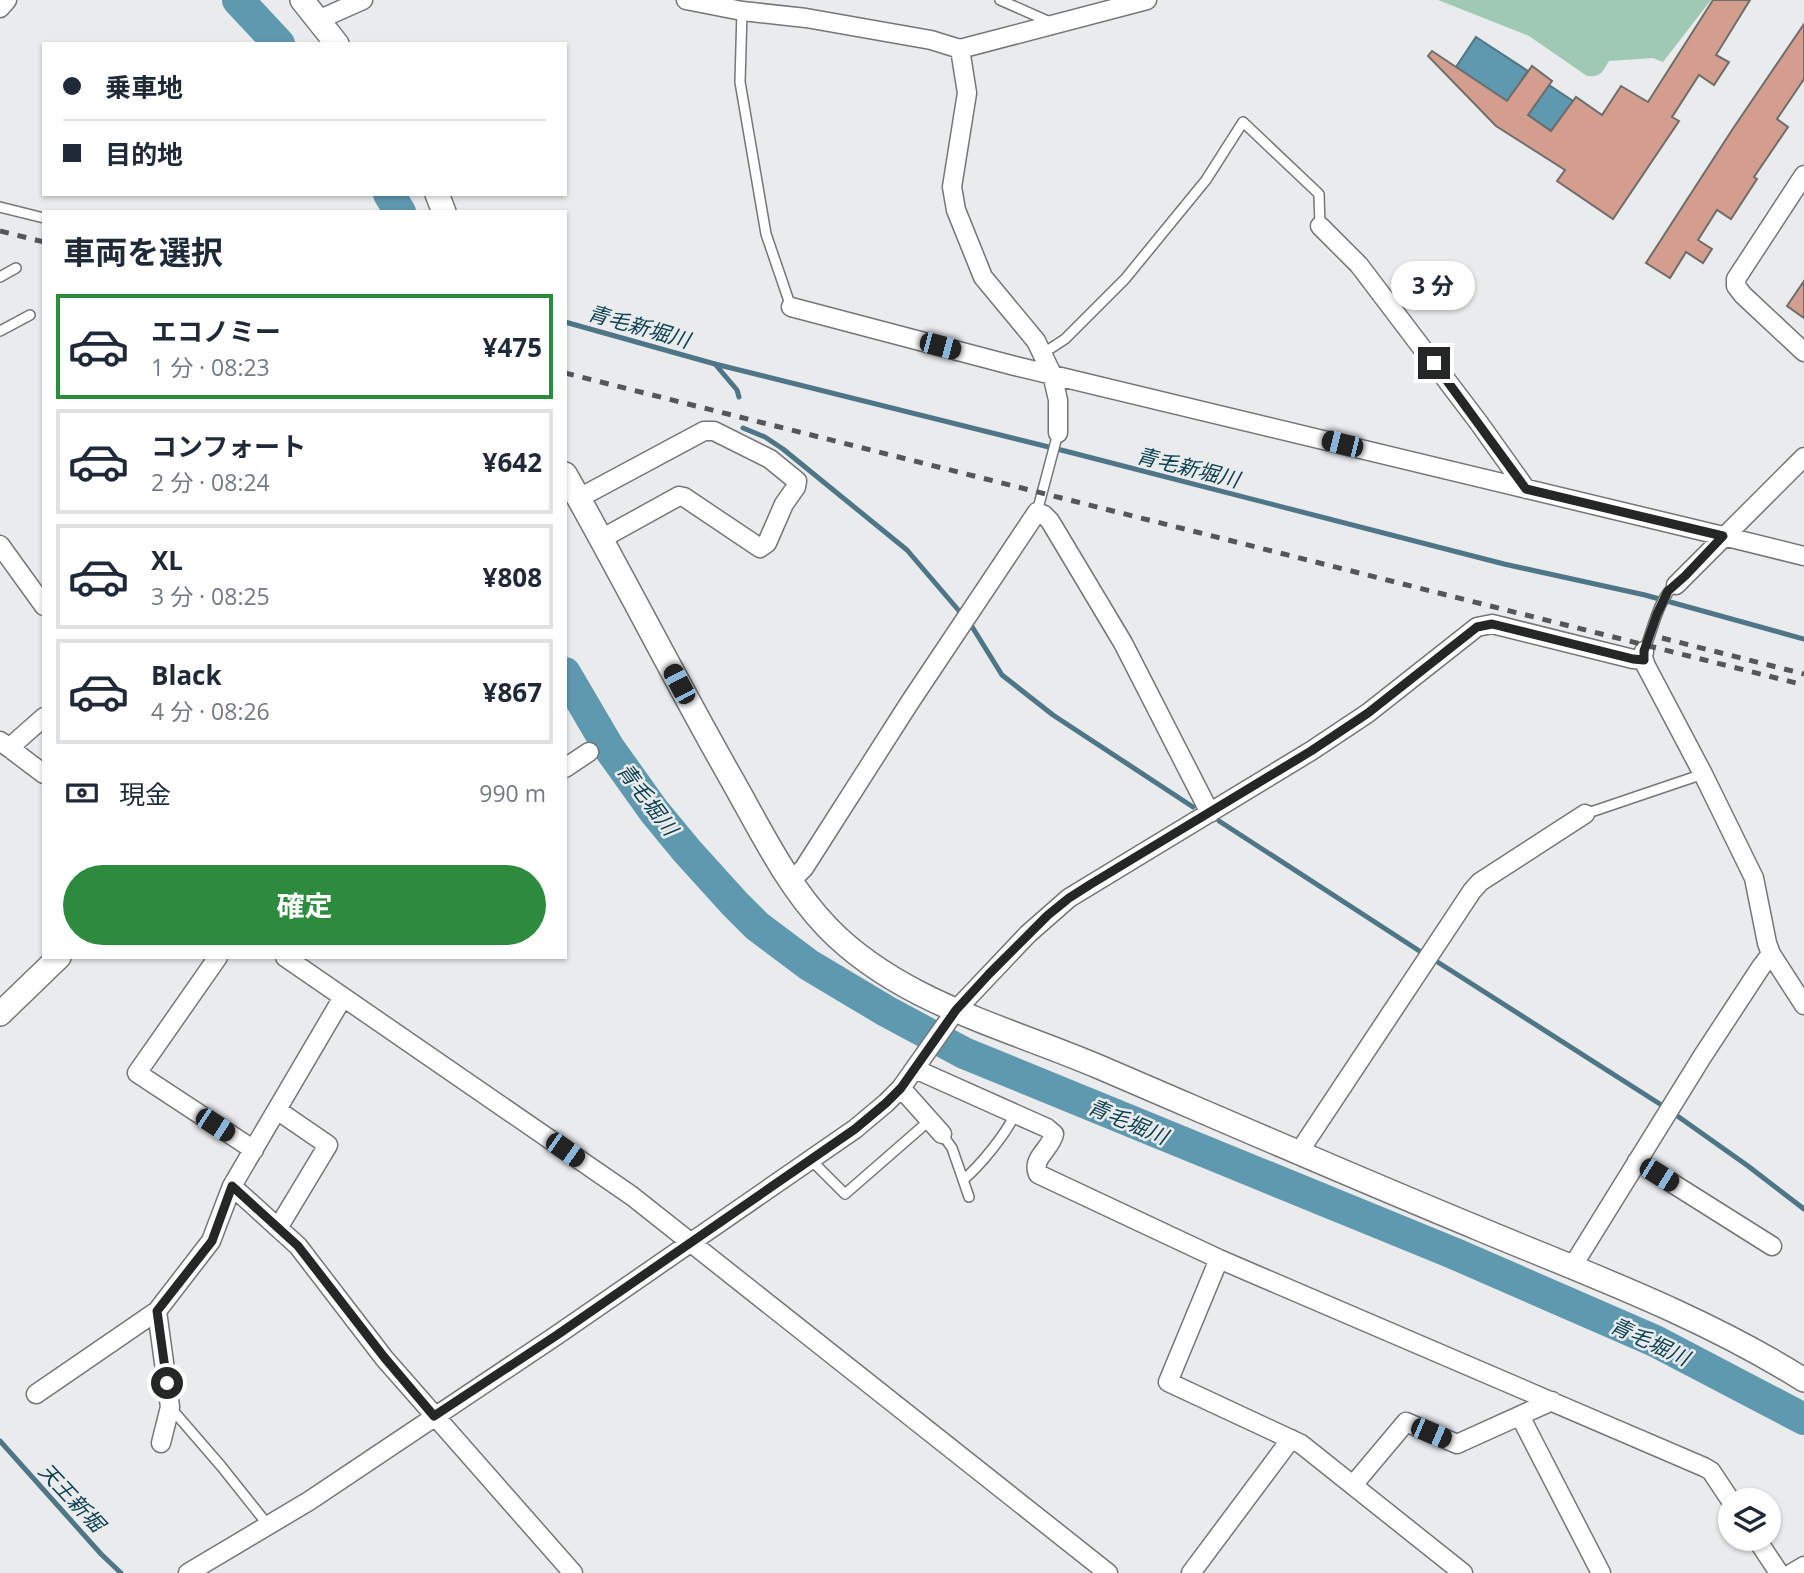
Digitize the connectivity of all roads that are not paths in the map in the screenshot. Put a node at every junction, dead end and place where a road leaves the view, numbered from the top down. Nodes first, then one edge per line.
1 (7, 0) edge
2 (302, 0) edge
3 (363, 0) edge
4 (686, 0) edge
5 (1000, 0) edge
6 (1147, 0) edge
7 (0, 8) edge
8 (742, 12) junction
9 (318, 20) junction
10 (1055, 24) junction
11 (335, 42) edge
12 (960, 49) junction
13 (1804, 175) edge
14 (0, 207) edge
15 (42, 218) edge
16 (1320, 226) joint
17 (16, 268) dead end
18 (0, 276) edge
19 (791, 307) joint
20 (30, 315) dead end
21 (0, 331) edge
22 (1804, 352) edge
23 (1042, 354) junction
24 (1052, 374) junction
25 (1058, 435) joint
26 (1804, 457) edge
27 (567, 477) edge
28 (1526, 489) junction
29 (579, 498) junction
30 (1037, 512) junction
31 (1723, 536) junction
32 (601, 539) junction
33 (0, 545) edge
34 (1804, 556) edge
35 (1672, 588) joint
36 (42, 603) edge
37 (1644, 655) junction
38 (42, 718) edge
39 (5, 745) edge
40 (589, 752) dead end
41 (567, 767) edge
42 (42, 773) edge
43 (1703, 774) junction
44 (1210, 813) junction
45 (1585, 814) joint
46 (790, 881) junction
47 (1771, 954) junction
48 (57, 959) edge
49 (217, 959) edge
50 (288, 959) edge
51 (343, 997) junction
52 (1804, 1005) edge
53 (0, 1014) edge
54 (952, 1016) junction
55 (920, 1063) junction
56 (901, 1088) junction
57 (277, 1110) junction
58 (1015, 1114) junction
59 (930, 1120) junction
60 (942, 1134) joint
61 (254, 1150) junction
62 (1299, 1152) junction
63 (810, 1159) junction
64 (1637, 1161) junction
65 (963, 1180) junction
66 (232, 1186) junction
67 (969, 1197) dead end
68 (278, 1228) junction
69 (690, 1241) junction
70 (1772, 1246) dead end
71 (1219, 1259) junction
72 (1572, 1267) junction
73 (157, 1311) junction
74 (1804, 1380) edge
75 (36, 1394) dead end
76 (1552, 1401) junction
77 (170, 1408) junction
78 (434, 1416) junction
79 (1520, 1416) junction
80 (1292, 1439) junction
81 (161, 1443) dead end
82 (1353, 1485) junction
83 (1722, 1488) edge
84 (268, 1525) junction
85 (1765, 1551) edge
86 (1804, 1566) edge
87 (188, 1573) edge
88 (573, 1573) edge
89 (1108, 1573) edge
90 (1191, 1573) edge
91 (1463, 1573) edge
92 (1601, 1573) edge
93 (1779, 1573) edge
94 (1792, 1573) edge

1 - 7 street
2 - 9 street
3 - 9 street
4 - 8 street
5 - 10 lane
6 - 10 street
8 - 12 street
8 - 19 lane
9 - 11 street
10 - 12 street
12 - 23 street
13 - 22 street
14 - 15 lane
16 - 23 lane
16 - 28 street
17 - 18 lane
19 - 24 street
20 - 21 lane
23 - 24 street
24 - 25 street
24 - 28 street
25 - 30 lane
26 - 31 street
27 - 29 street
28 - 31 street
29 - 32 street
29 - 32 street
30 - 44 street
30 - 46 street
31 - 34 street
31 - 35 street
32 - 46 street
33 - 36 street
35 - 37 lane
37 - 43 street
37 - 44 street
38 - 39 street
39 - 42 street
40 - 41 street
43 - 45 lane
43 - 47 street
44 - 54 street
45 - 62 street
46 - 54 street
47 - 52 street
47 - 64 street
48 - 53 street
49 - 61 street
50 - 51 street
51 - 57 street
51 - 69 street
54 - 55 street
54 - 62 street
55 - 56 street
55 - 58 street
56 - 59 street
56 - 63 street
57 - 61 street
57 - 68 street
58 - 65 lane
58 - 71 street
59 - 60 street
59 - 63 lane
60 - 65 lane
61 - 66 street
62 - 72 street
63 - 69 street
64 - 70 street
64 - 72 street
65 - 67 lane
66 - 68 street
66 - 73 street
68 - 78 street
69 - 78 street
69 - 89 street
71 - 76 street
71 - 80 street
72 - 74 street
73 - 75 street
73 - 77 street
76 - 79 street
76 - 83 street
77 - 81 street
77 - 84 lane
78 - 84 street
78 - 88 street
79 - 82 street
79 - 92 street
80 - 82 street
80 - 90 street
82 - 91 street
84 - 87 street
85 - 93 street
86 - 94 street

